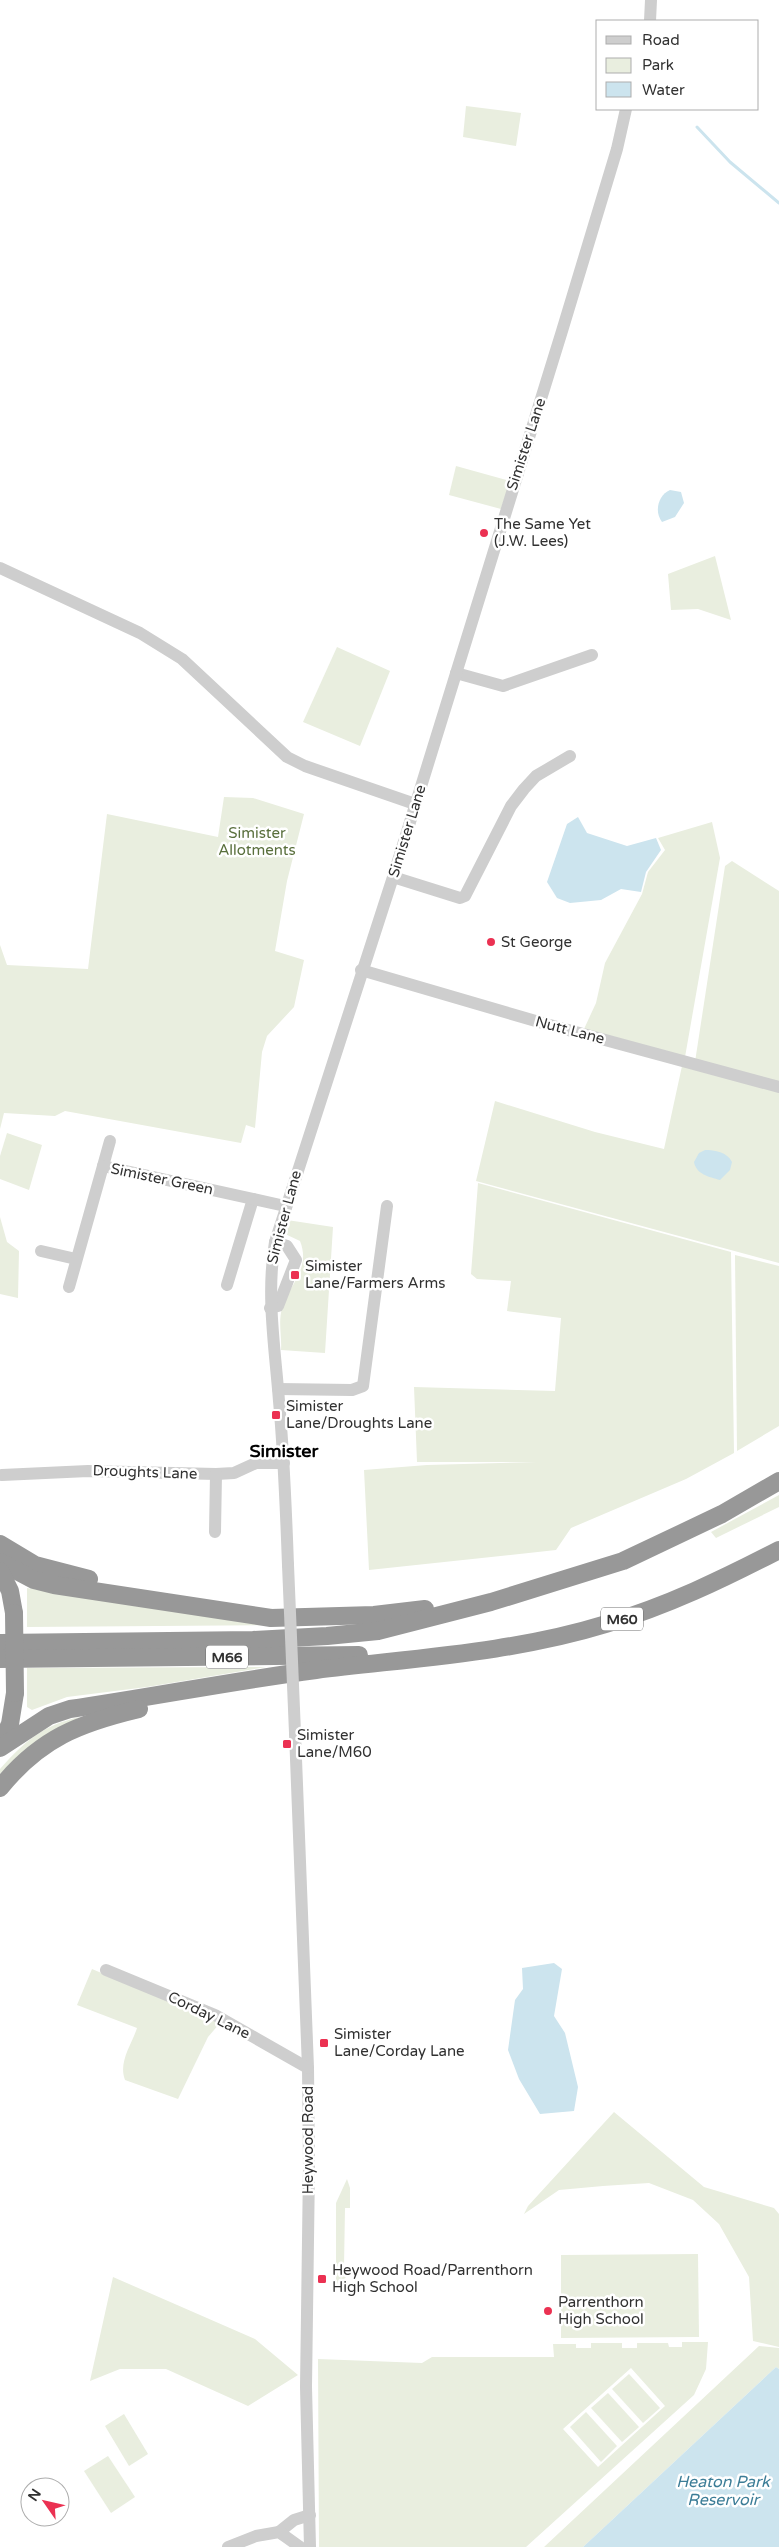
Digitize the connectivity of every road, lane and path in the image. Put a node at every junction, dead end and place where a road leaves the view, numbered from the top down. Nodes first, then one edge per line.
1 (651, 0) edge
2 (650, 20) edge
3 (626, 110) edge
4 (0, 568) edge
5 (592, 655) dead end
6 (456, 673) junction
7 (570, 756) dead end
8 (415, 804) junction
9 (393, 877) junction
10 (361, 970) junction
11 (779, 1087) edge
12 (110, 1141) dead end
13 (104, 1166) junction
14 (253, 1199) junction
15 (286, 1206) junction
16 (387, 1206) dead end
17 (275, 1242) junction
18 (41, 1251) dead end
19 (76, 1259) junction
20 (227, 1285) dead end
21 (70, 1287) dead end
22 (270, 1308) junction
23 (278, 1389) junction
24 (284, 1464) junction
25 (216, 1474) junction
26 (2, 1475) dead end
27 (779, 1481) edge
28 (215, 1532) dead end
29 (0, 1544) edge
30 (779, 1550) edge
31 (0, 1562) edge
32 (288, 1565) joint
33 (0, 1571) edge
34 (490, 1602) junction
35 (214, 1610) junction
36 (0, 1643) edge
37 (454, 1654) junction
38 (0, 1659) edge
39 (276, 1676) junction
40 (0, 1744) edge
41 (0, 1748) edge
42 (0, 1788) edge
43 (106, 1970) dead end
44 (308, 2068) junction
45 (310, 2515) junction
46 (279, 2532) junction
47 (228, 2547) edge
48 (300, 2547) edge
49 (310, 2547) edge

1 - 2 street
3 - 6 street, Simister Lane
4 - 8 street
5 - 6 street
6 - 8 street, Simister Lane
7 - 9 street
8 - 9 street, Simister Lane
9 - 10 street, Simister Lane
10 - 11 street, Nutt Lane
10 - 15 street, Simister Lane
12 - 13 street
13 - 14 street, Simister Green
13 - 19 street, Simister Green
14 - 15 street, Simister Green
14 - 20 street
15 - 17 street, Simister Lane
16 - 23 street
17 - 22 street, Simister Lane
17 - 22 street
18 - 19 street
19 - 21 street, Simister Green
22 - 23 street, Simister Lane
23 - 24 street, Simister Lane
24 - 25 street, Droughts Lane
24 - 32 street, Simister Lane
25 - 26 street, Droughts Lane
25 - 28 street
27 - 34 highway
29 - 35 highway
30 - 37 highway, M60
31 - 35 highway
32 - 44 street, Heywood Road, bridge
33 - 40 highway, bridge
34 - 35 highway
34 - 36 highway, M66
37 - 38 highway, M66
37 - 39 highway
39 - 41 highway
39 - 42 highway
43 - 44 street, Corday Lane
44 - 45 street, Heywood Road
45 - 46 street
45 - 49 street, Heywood Road
46 - 47 street
46 - 48 street

